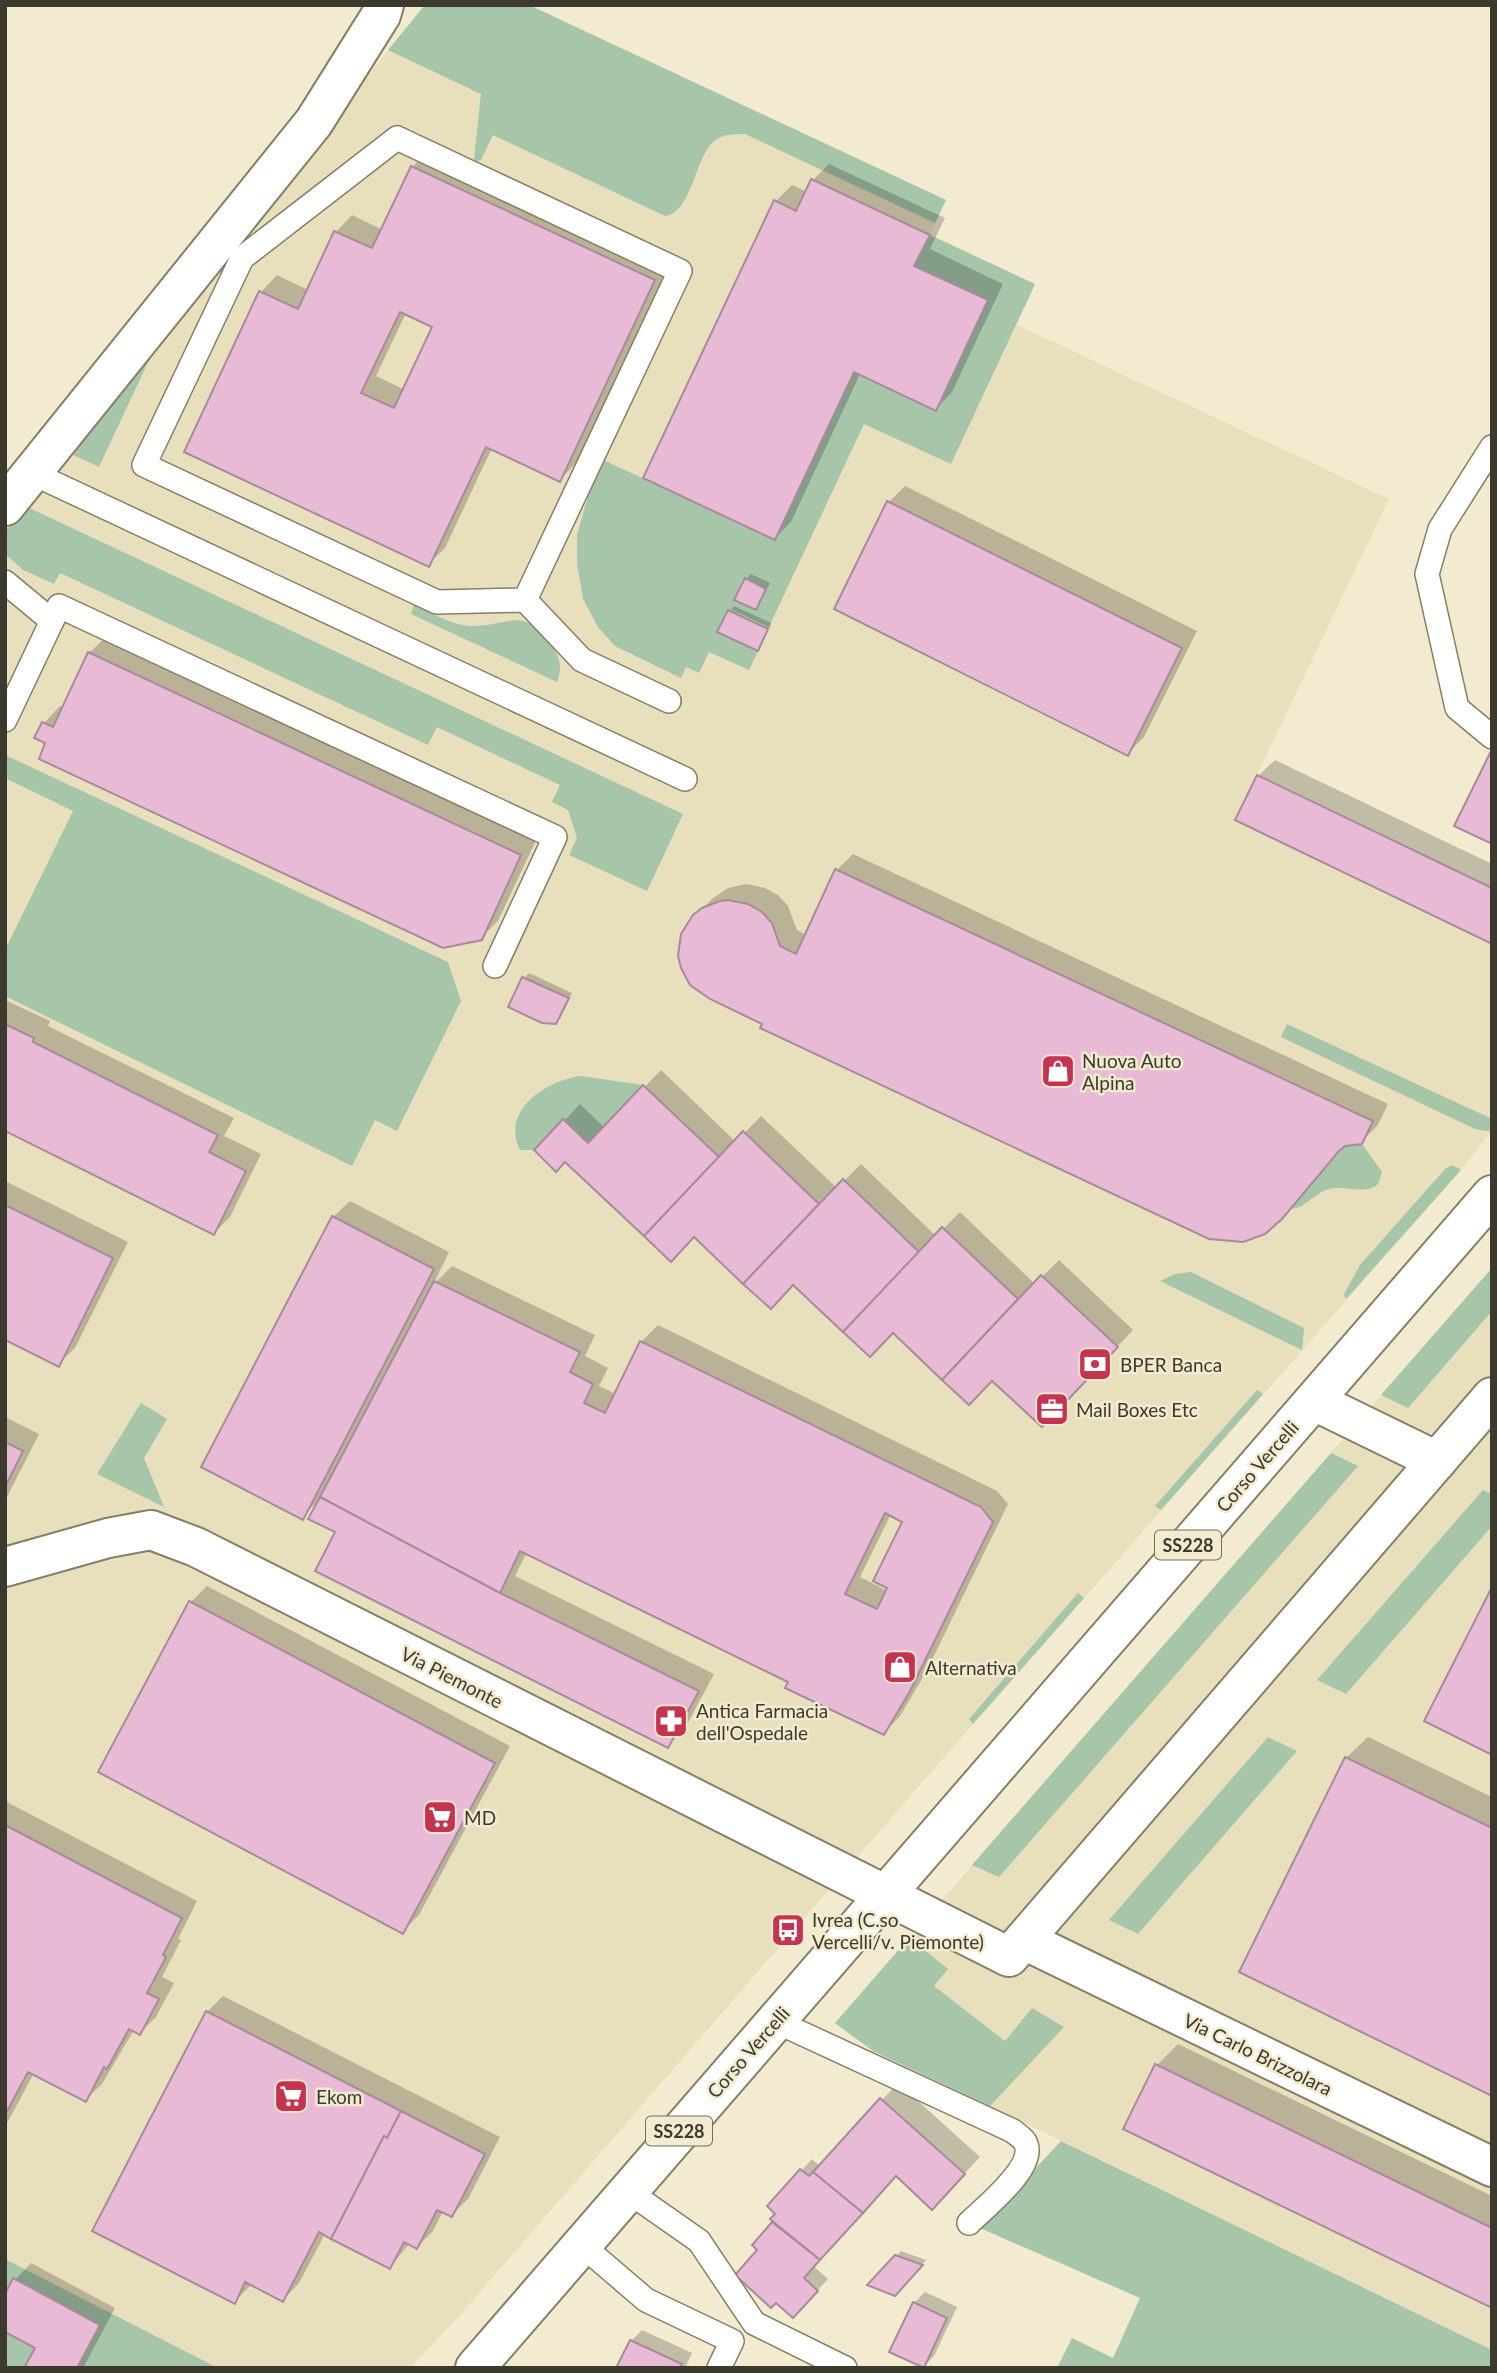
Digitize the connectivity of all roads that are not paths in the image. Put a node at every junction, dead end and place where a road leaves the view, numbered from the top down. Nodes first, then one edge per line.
1 (384, 5) edge
2 (1492, 447) edge
3 (32, 473) junction
4 (5, 506) edge
5 (5, 582) edge
6 (525, 600) junction
7 (52, 621) junction
8 (670, 701) dead end
9 (5, 720) edge
10 (1492, 737) edge
11 (685, 779) dead end
12 (495, 966) dead end
13 (1492, 1195) edge
14 (1492, 1396) edge
15 (1314, 1401) junction
16 (1437, 1461) junction
17 (5, 1567) edge
18 (885, 1896) junction
19 (1024, 1940) junction
20 (775, 2021) junction
21 (1492, 2167) edge
22 (629, 2192) junction
23 (970, 2223) dead end
24 (583, 2246) junction
25 (475, 2368) edge
26 (719, 2368) edge
27 (845, 2368) edge

1 - 3 street
2 - 10 lane
3 - 4 street
3 - 11 lane
5 - 7 lane
6 - 6 lane
6 - 8 lane
7 - 9 lane
7 - 12 lane
13 - 15 street, Corso Vercelli / SS228
14 - 16 street
15 - 16 street
15 - 18 street, Corso Vercelli / SS228
16 - 19 street
17 - 18 street, Via Piemonte
18 - 19 street
18 - 20 street, Corso Vercelli / SS228
19 - 21 street, Via Carlo Brizzolara
20 - 22 street, Corso Vercelli / SS228
20 - 23 lane
22 - 24 street, Corso Vercelli / SS228
22 - 27 lane
24 - 25 street, Corso Vercelli / SS228
24 - 26 lane

